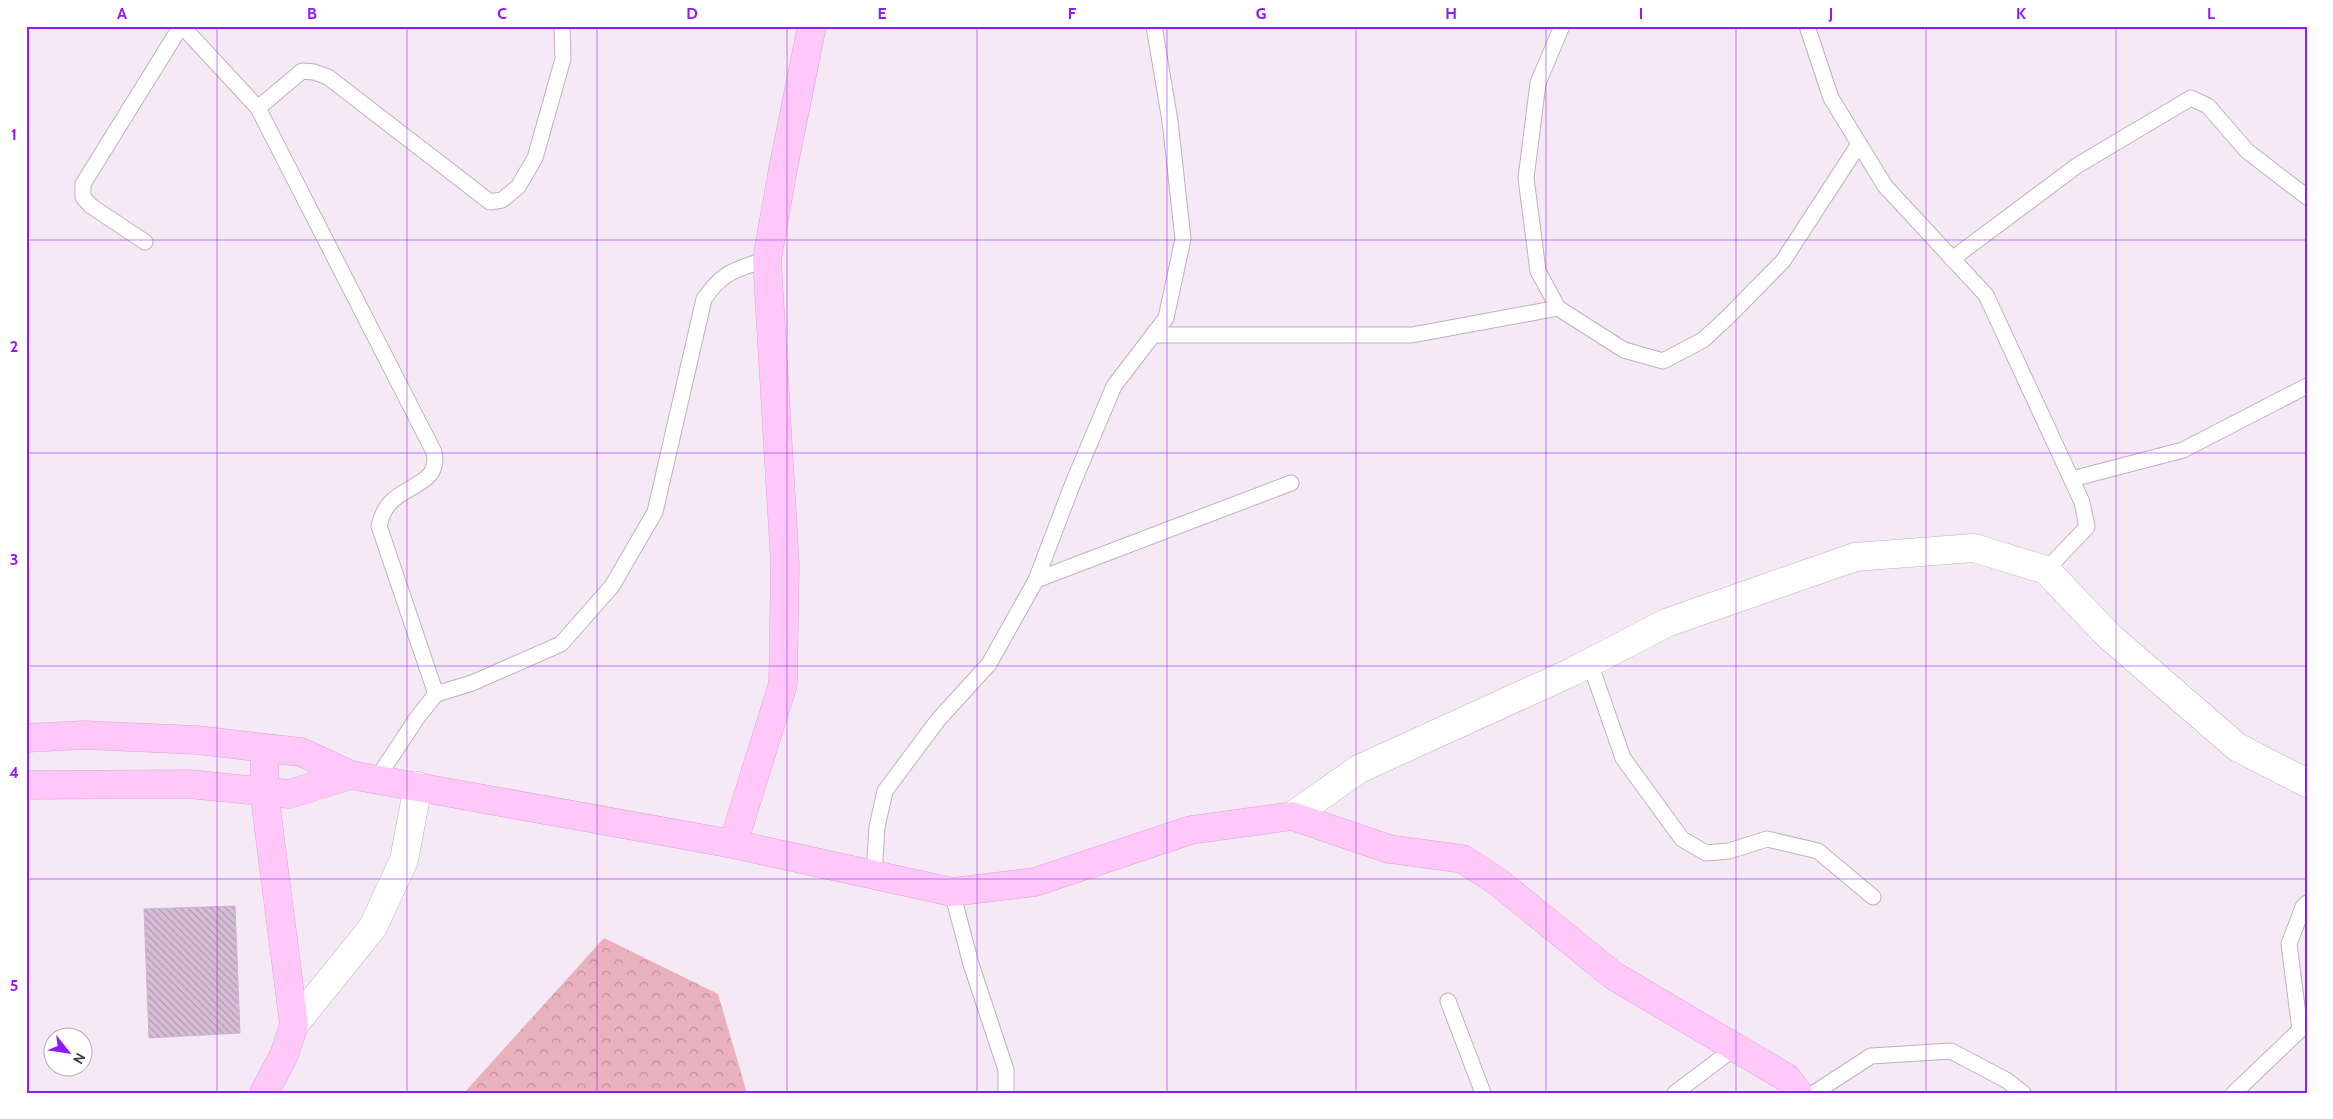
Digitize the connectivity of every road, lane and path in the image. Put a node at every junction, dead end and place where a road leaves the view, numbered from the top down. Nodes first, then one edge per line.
1 (181, 26) edge
2 (562, 26) edge
3 (812, 26) edge
4 (1154, 26) edge
5 (1562, 26) edge
6 (1807, 26) edge
7 (258, 108) junction
8 (1860, 144) junction
9 (2307, 197) edge
10 (145, 242) dead end
11 (1952, 258) junction
12 (767, 259) junction
13 (1558, 308) junction
14 (1152, 335) junction
15 (2307, 386) edge
16 (2072, 479) junction
17 (1291, 484) dead end
18 (2046, 570) junction
19 (1036, 580) junction
20 (1590, 663) junction
21 (436, 694) junction
22 (26, 738) edge
23 (265, 748) junction
24 (364, 777) junction
25 (2307, 783) edge
26 (26, 785) edge
27 (418, 786) junction
28 (264, 791) junction
29 (1292, 816) junction
30 (733, 844) junction
31 (874, 875) junction
32 (952, 892) junction
33 (1873, 897) dead end
34 (2307, 903) edge
35 (1448, 1000) dead end
36 (294, 1025) junction
37 (2303, 1035) edge
38 (1736, 1047) junction
39 (264, 1093) edge
40 (1006, 1093) edge
41 (1483, 1093) edge
42 (1675, 1093) edge
43 (1798, 1093) edge
44 (1814, 1093) edge
45 (2023, 1093) edge
46 (2234, 1093) edge

1 - 7 lane
1 - 10 lane
2 - 7 lane
3 - 12 street
4 - 14 lane
5 - 13 lane
6 - 8 lane
7 - 21 lane
8 - 11 lane
8 - 13 lane
9 - 11 lane
11 - 16 lane
12 - 21 lane
12 - 30 street
13 - 14 lane
14 - 19 lane
15 - 16 lane
16 - 18 lane
17 - 19 lane
18 - 20 street
18 - 25 street
19 - 31 lane
20 - 29 street
20 - 33 lane
21 - 24 lane
22 - 23 street
23 - 24 street
23 - 28 street
24 - 27 street
24 - 28 street
26 - 28 street
27 - 30 street
27 - 36 street
28 - 36 street
29 - 32 street
29 - 38 street
30 - 31 street
31 - 32 street
32 - 40 lane
34 - 37 lane
35 - 41 lane
36 - 39 street
37 - 46 lane
38 - 42 lane
38 - 43 street
44 - 45 lane

